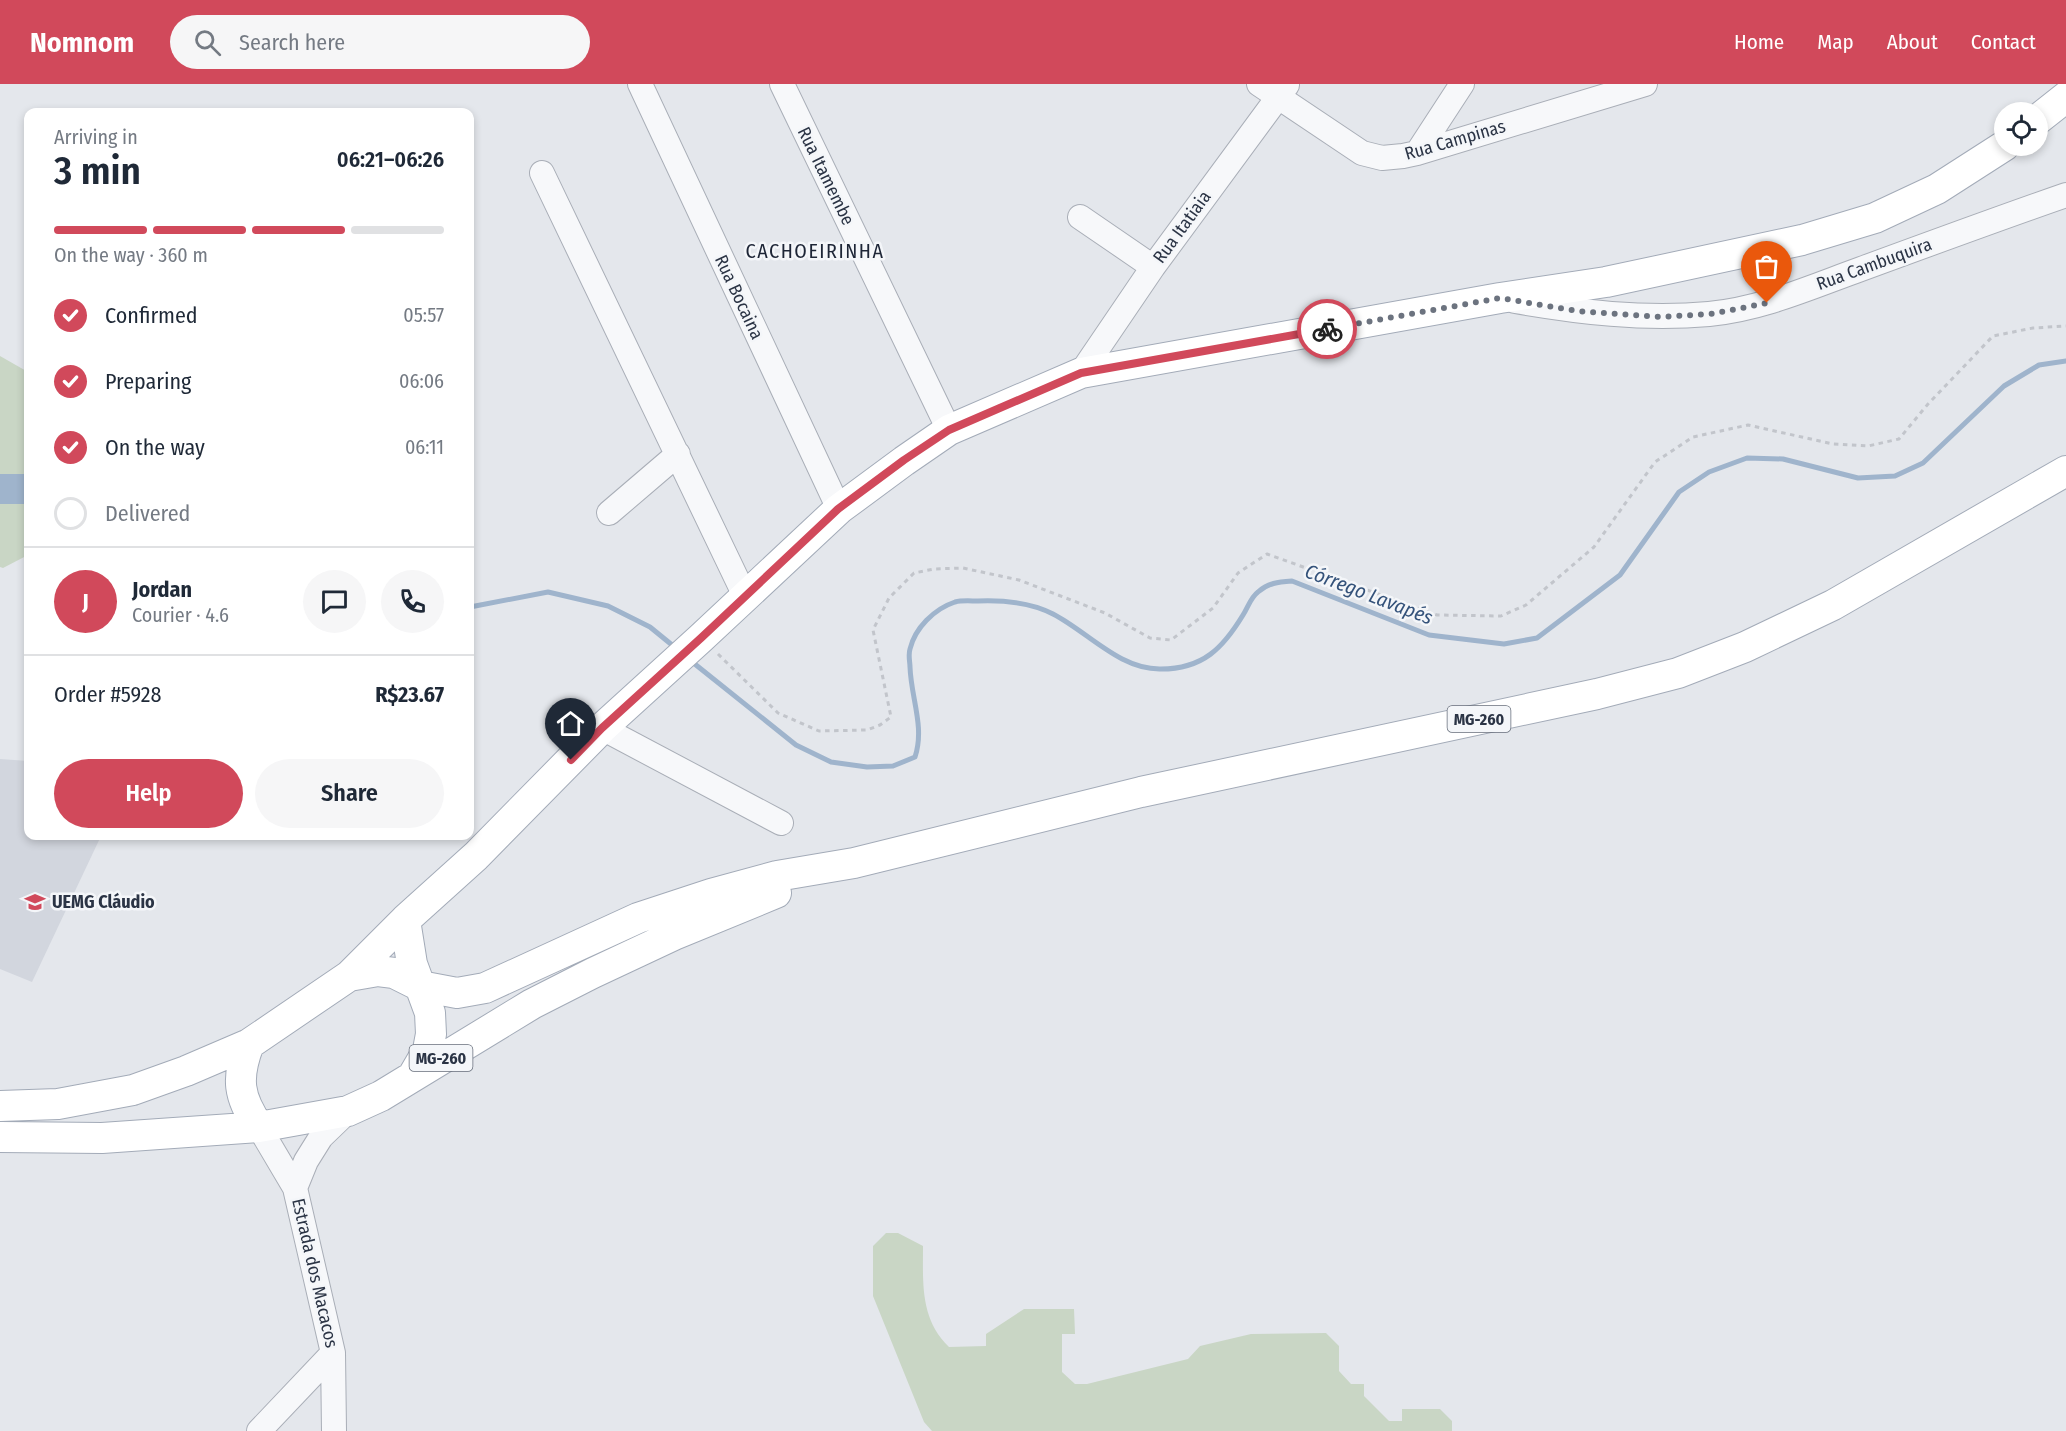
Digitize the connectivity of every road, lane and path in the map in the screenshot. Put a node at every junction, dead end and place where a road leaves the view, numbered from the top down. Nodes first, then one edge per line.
1 (640, 84) edge
2 (782, 84) edge
3 (1462, 84) edge
4 (1645, 84) edge
5 (1275, 88) edge
6 (2066, 97) edge
7 (2048, 111) edge
8 (1994, 152) edge
9 (1417, 153) junction
10 (542, 173) dead end
11 (2066, 195) edge
12 (1080, 217) dead end
13 (1153, 267) junction
14 (1606, 282) junction
15 (1500, 298) junction
16 (1618, 315) junction
17 (2066, 326) edge
18 (1081, 373) junction
19 (949, 430) junction
20 (678, 454) junction
21 (2066, 471) edge
22 (838, 509) junction
23 (609, 513) dead end
24 (745, 597) junction
25 (701, 638) junction
26 (602, 728) junction
27 (781, 823) dead end
28 (854, 863) junction
29 (405, 920) junction
30 (349, 976) junction
31 (420, 986) junction
32 (249, 1044) junction
33 (414, 1074) junction
34 (0, 1106) edge
35 (348, 1111) junction
36 (259, 1127) junction
37 (0, 1137) edge
38 (295, 1188) junction
39 (333, 1353) junction
40 (259, 1431) edge
41 (334, 1431) edge

1 - 22 street, Rua Bocaina
2 - 19 street, Rua Itamembe
3 - 9 street
4 - 9 street, Rua Campinas
5 - 9 street, Rua Campinas
5 - 13 street, Rua Itatiaia
6 - 7 main road
8 - 14 main road
10 - 20 street
11 - 16 street, Rua Cambuquira
12 - 13 street
13 - 18 street, Rua Itatiaia
14 - 15 main road
14 - 16 street
15 - 16 street, Rua Cambuquira
15 - 18 main road
17 - 25 path
18 - 19 main road
19 - 22 main road
20 - 23 street
20 - 24 street
21 - 28 main road, MG-260
22 - 24 main road
24 - 25 main road
25 - 26 main road
26 - 27 street
26 - 29 main road
28 - 31 main road, MG-260
28 - 33 main road, MG-260
29 - 30 main road
29 - 31 main road
30 - 31 main road, MG-260
30 - 32 main road, MG-260
31 - 33 main road
32 - 34 main road, MG-260
32 - 36 main road
33 - 35 main road, MG-260
35 - 36 main road, MG-260
35 - 38 street, Estrada dos Macacos
36 - 37 main road, MG-260
36 - 38 street, Estrada dos Macacos
38 - 39 street, Estrada dos Macacos
39 - 40 street
39 - 41 street, Estrada dos Macacos

